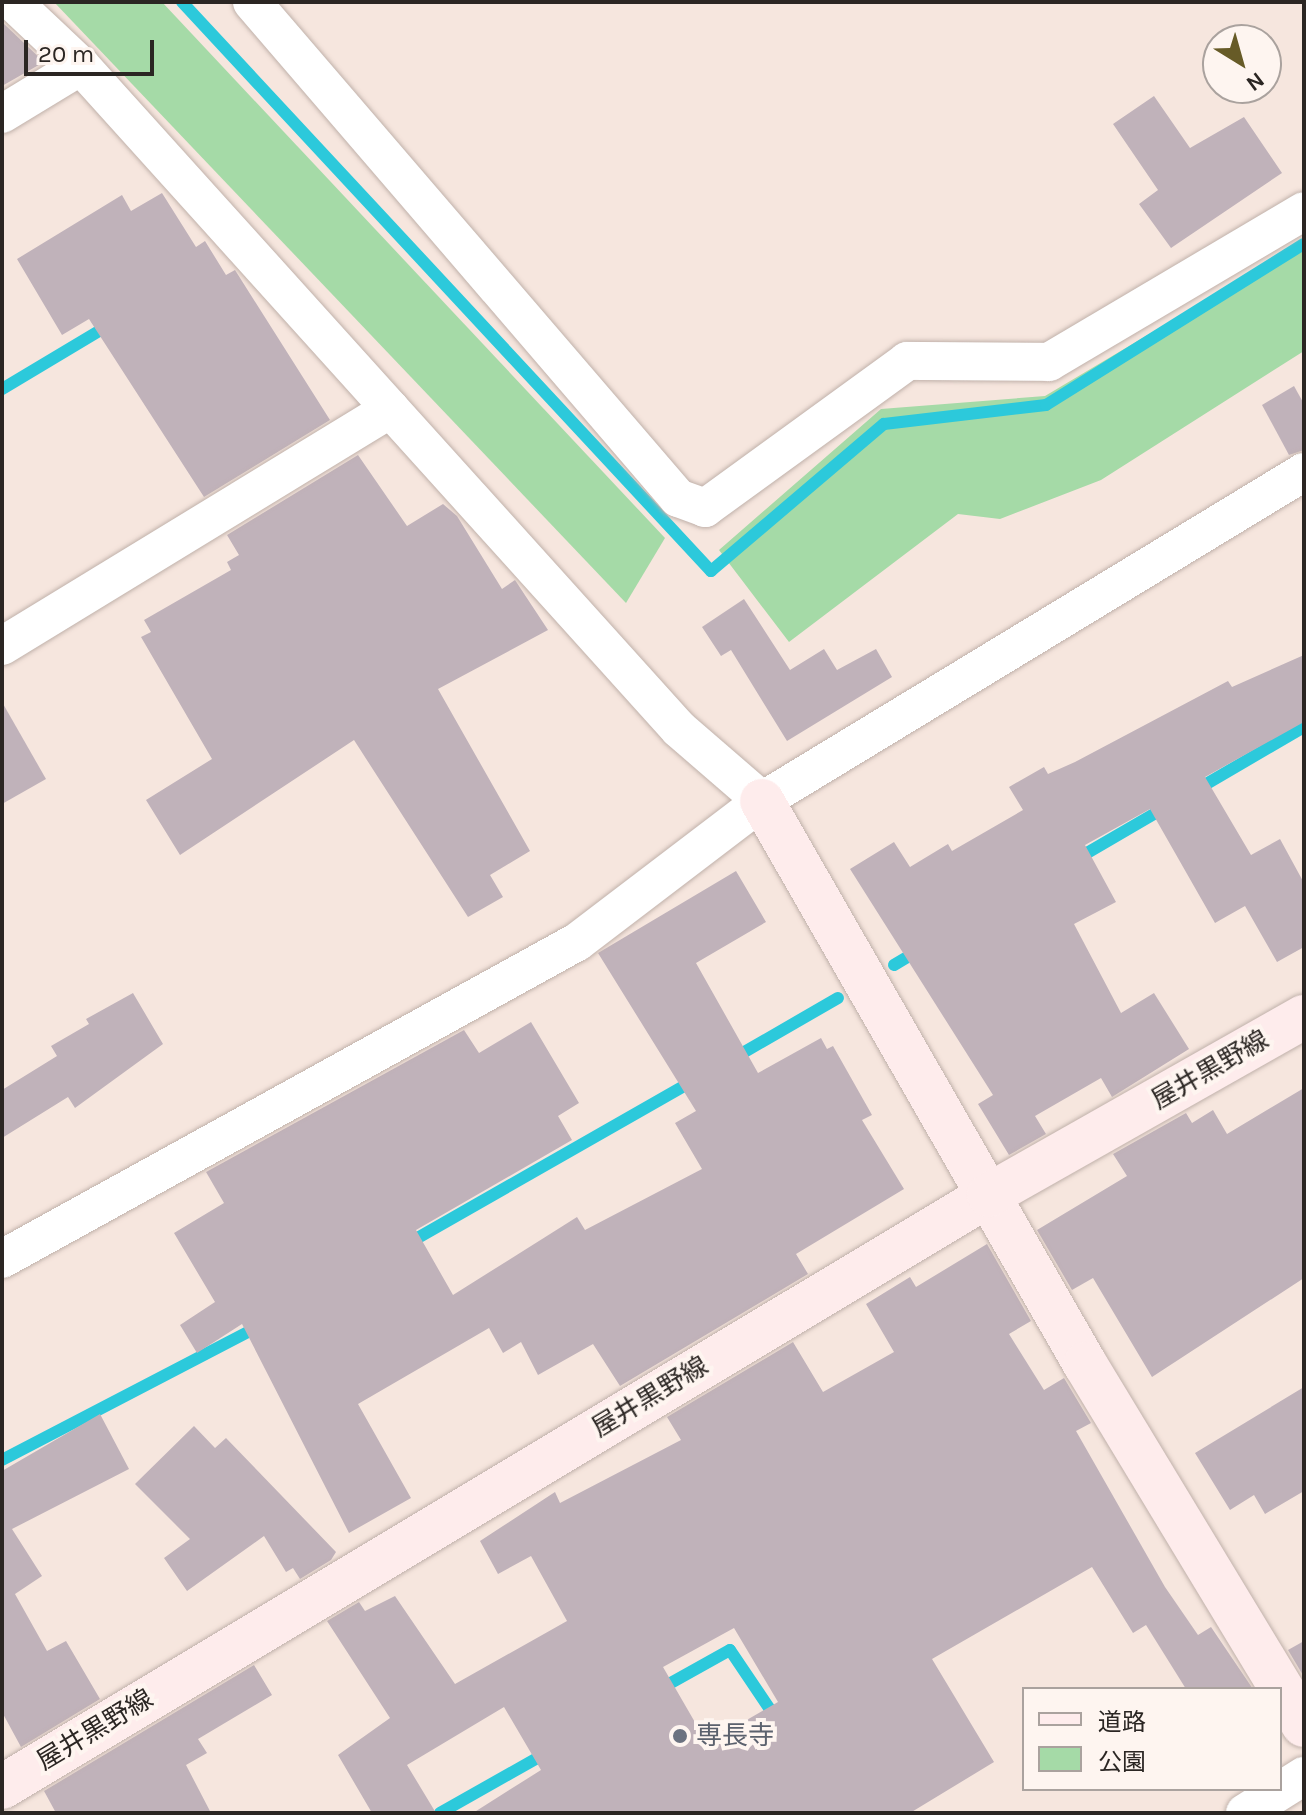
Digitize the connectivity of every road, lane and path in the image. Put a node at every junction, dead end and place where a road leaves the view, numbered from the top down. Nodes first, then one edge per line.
1 (13, 2) edge
2 (267, 7) edge
3 (81, 66) junction
4 (2, 114) edge
5 (1304, 211) edge
6 (390, 409) junction
7 (1304, 472) edge
8 (2, 646) edge
9 (762, 801) junction
10 (1304, 1017) edge
11 (989, 1195) junction
12 (2, 1259) edge
13 (1281, 1687) edge
14 (1282, 1688) edge
15 (1304, 1725) edge
16 (1304, 1776) edge
17 (2, 1787) edge
18 (1282, 1790) edge
19 (1280, 1791) edge
20 (1245, 1813) edge

1 - 3 street
2 - 5 street
3 - 4 street
3 - 6 street
6 - 8 street
6 - 9 street
7 - 9 street
9 - 11 main road
9 - 12 street
10 - 11 main road, 屋井黒野線
11 - 13 main road
11 - 17 main road, 屋井黒野線
14 - 15 main road
16 - 18 street
19 - 20 street

